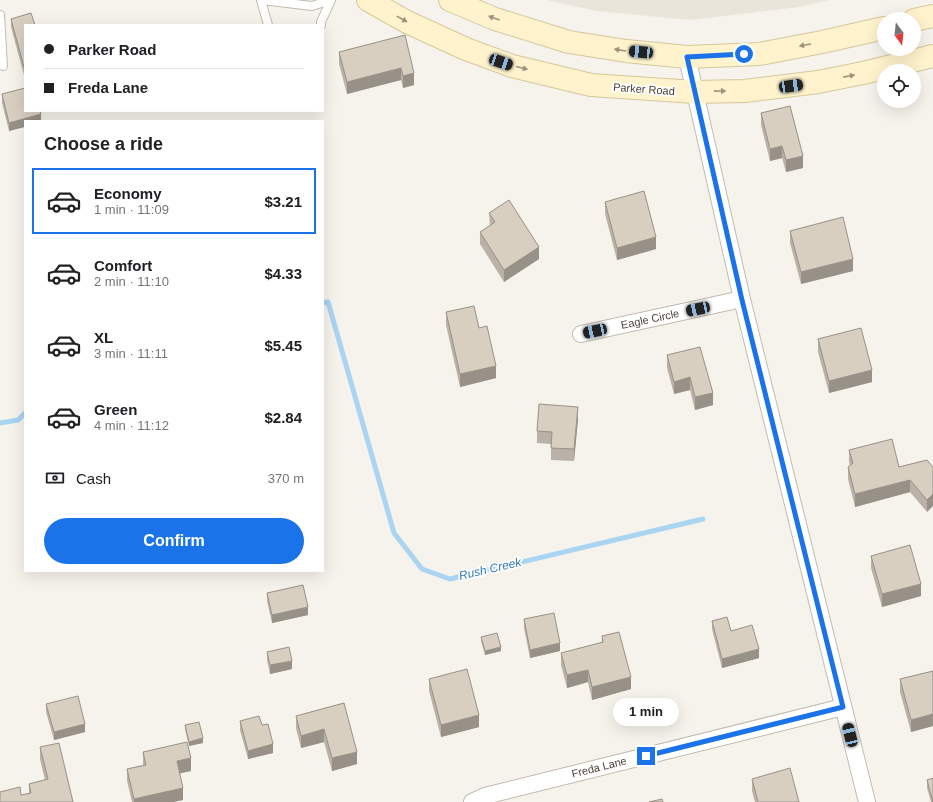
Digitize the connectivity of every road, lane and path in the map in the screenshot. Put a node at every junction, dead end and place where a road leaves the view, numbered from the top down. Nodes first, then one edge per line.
1 (261, 0) edge
2 (331, 0) edge
3 (368, 0) edge
4 (450, 0) edge
5 (0, 15) edge
6 (933, 16) edge
7 (921, 19) edge
8 (268, 24) edge
9 (321, 24) edge
10 (877, 30) edge
11 (933, 56) edge
12 (687, 57) junction
13 (3, 66) dead end
14 (695, 92) junction
15 (742, 300) junction
16 (581, 334) dead end
17 (843, 707) junction
18 (472, 802) edge
19 (867, 802) edge

1 - 2 lane
1 - 8 lane
2 - 9 lane
3 -> 14 main road, Parker Road
12 -> 4 main road
5 - 13 lane
6 - 7 main road
10 -> 12 main road
14 -> 11 main road, Parker Road
12 - 14 street
14 - 15 street
15 - 16 street, Eagle Circle
15 - 17 street
17 - 18 street, Freda Lane
17 - 19 street

